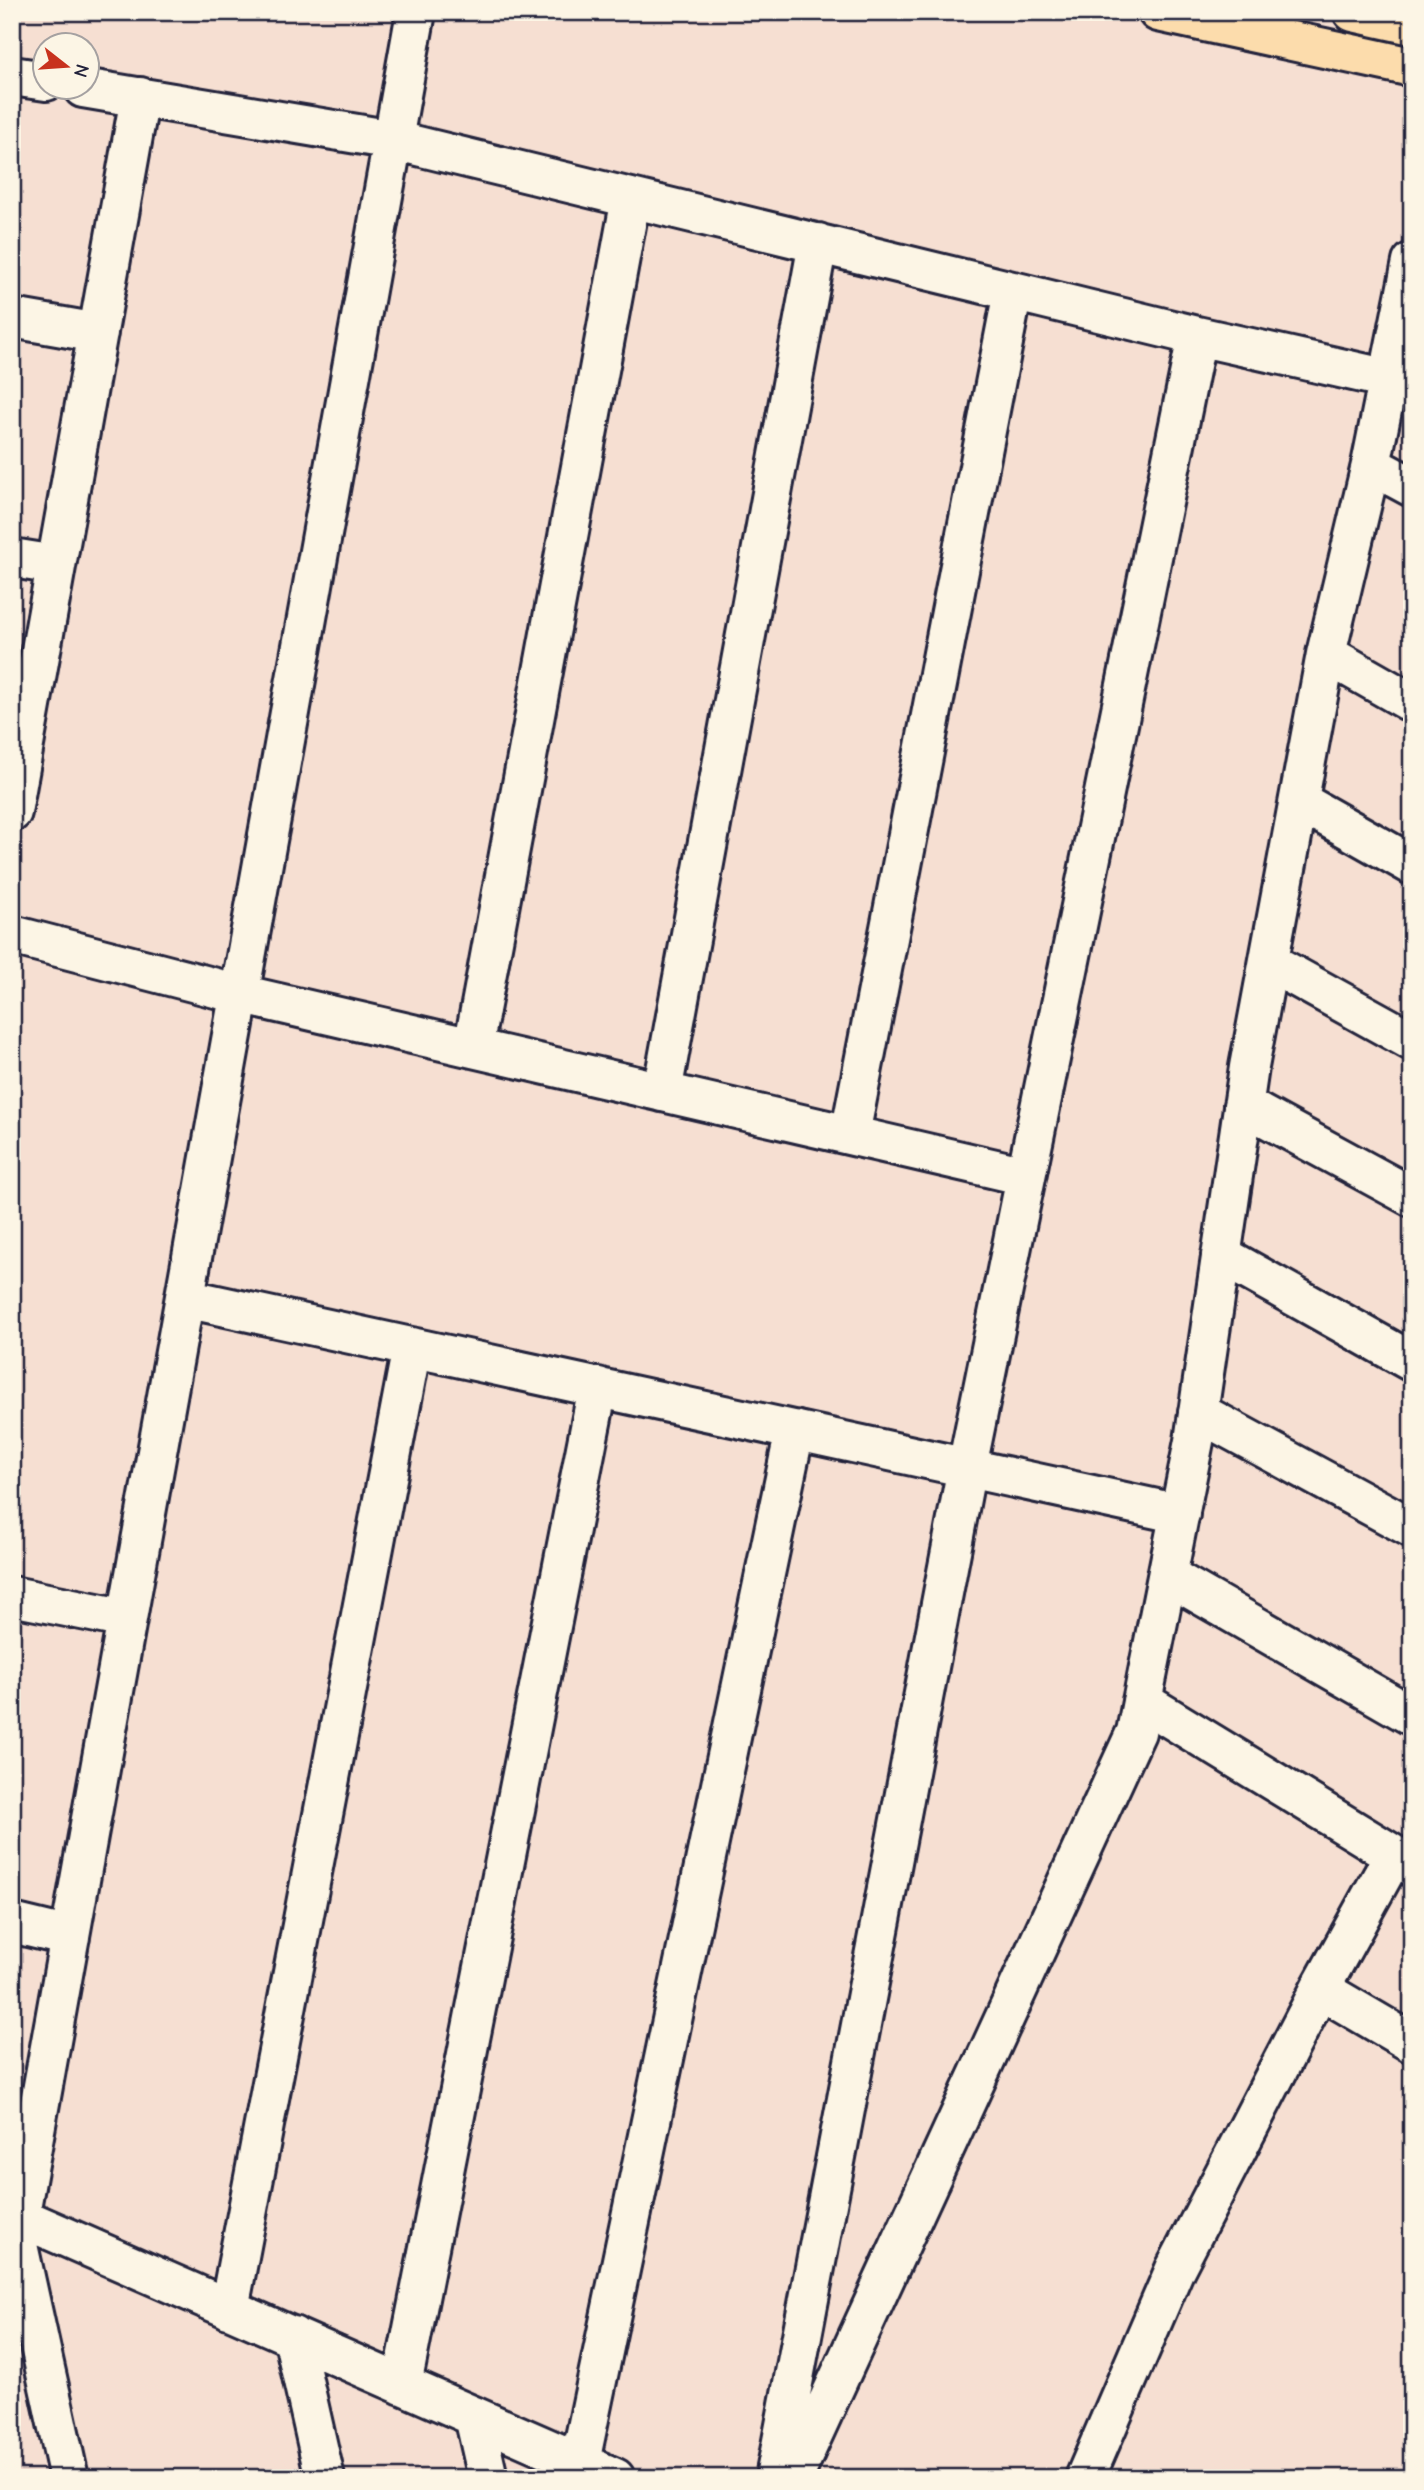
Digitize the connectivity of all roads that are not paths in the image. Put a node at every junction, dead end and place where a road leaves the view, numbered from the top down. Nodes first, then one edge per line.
1 (416, 12) edge
2 (1158, 12) edge
3 (1353, 12) edge
4 (1412, 25) edge
5 (1412, 67) edge
6 (12, 76) edge
7 (32, 79) edge
8 (102, 91) edge
9 (140, 97) junction
10 (393, 140) junction
11 (631, 198) junction
12 (818, 243) junction
13 (1412, 262) edge
14 (1013, 291) junction
15 (12, 318) edge
16 (98, 333) junction
17 (1198, 336) junction
18 (1389, 379) junction
19 (1371, 465) junction
20 (1412, 487) edge
21 (12, 558) edge
22 (56, 565) junction
23 (1326, 654) junction
24 (1412, 703) edge
25 (1299, 801) junction
26 (12, 812) edge
27 (1412, 865) edge
28 (12, 935) edge
29 (1269, 962) junction
30 (239, 994) junction
31 (1412, 1041) edge
32 (473, 1048) junction
33 (662, 1092) junction
34 (1243, 1105) junction
35 (850, 1135) junction
36 (1026, 1176) junction
37 (1412, 1197) edge
38 (1221, 1255) junction
39 (185, 1297) junction
40 (412, 1347) junction
41 (1412, 1362) edge
42 (598, 1387) junction
43 (1198, 1412) junction
44 (794, 1430) junction
45 (967, 1467) junction
46 (1180, 1514) junction
47 (1412, 1528) edge
48 (1168, 1576) junction
49 (12, 1596) edge
50 (127, 1619) junction
51 (1142, 1701) junction
52 (1412, 1716) edge
53 (1403, 1860) edge
54 (12, 1923) edge
55 (70, 1937) junction
56 (1320, 1989) junction
57 (1412, 2043) edge
58 (20, 2217) junction
59 (229, 2309) junction
60 (293, 2336) junction
61 (26, 2343) edge
62 (402, 2385) junction
63 (474, 2416) junction
64 (580, 2462) junction
65 (69, 2478) edge
66 (325, 2478) edge
67 (488, 2478) edge
68 (615, 2478) edge
69 (775, 2478) edge
70 (793, 2478) edge
71 (1085, 2478) edge

1 - 10 street
2 - 5 main road
3 - 4 main road
6 - 7 street
8 - 9 street
9 - 10 street
9 - 16 street
10 - 11 street
10 - 30 street
11 - 12 street
11 - 32 street
12 - 14 street
12 - 33 street
13 - 18 street
14 - 17 street
14 - 35 street
15 - 16 street
16 - 22 street
17 - 18 street
17 - 36 street
18 - 19 street
19 - 20 street
19 - 23 street
21 - 22 street
22 - 26 street
23 - 24 street
23 - 25 street
25 - 27 street
25 - 29 street
28 - 30 street
29 - 31 street
29 - 34 street
30 - 32 street
30 - 39 street
32 - 33 street
33 - 35 street
34 - 37 street
34 - 38 street
35 - 36 street
36 - 45 street
38 - 41 street
38 - 43 street
39 - 40 street
39 - 50 street
40 - 42 street
40 - 59 street
42 - 44 street
42 - 62 street
43 - 46 street
43 - 47 street
44 - 45 street
44 - 64 street
45 - 46 street
45 - 69 street
46 - 48 street
48 - 51 street
48 - 52 street
49 - 50 street
50 - 55 street
51 - 53 street
51 - 70 street
53 - 56 street
54 - 55 street
55 - 58 street
56 - 57 street
56 - 71 street
58 - 59 street
58 - 61 street
59 - 60 street
60 - 62 street
60 - 66 street
61 - 65 street
62 - 63 street
63 - 64 street
63 - 67 street
64 - 68 street

